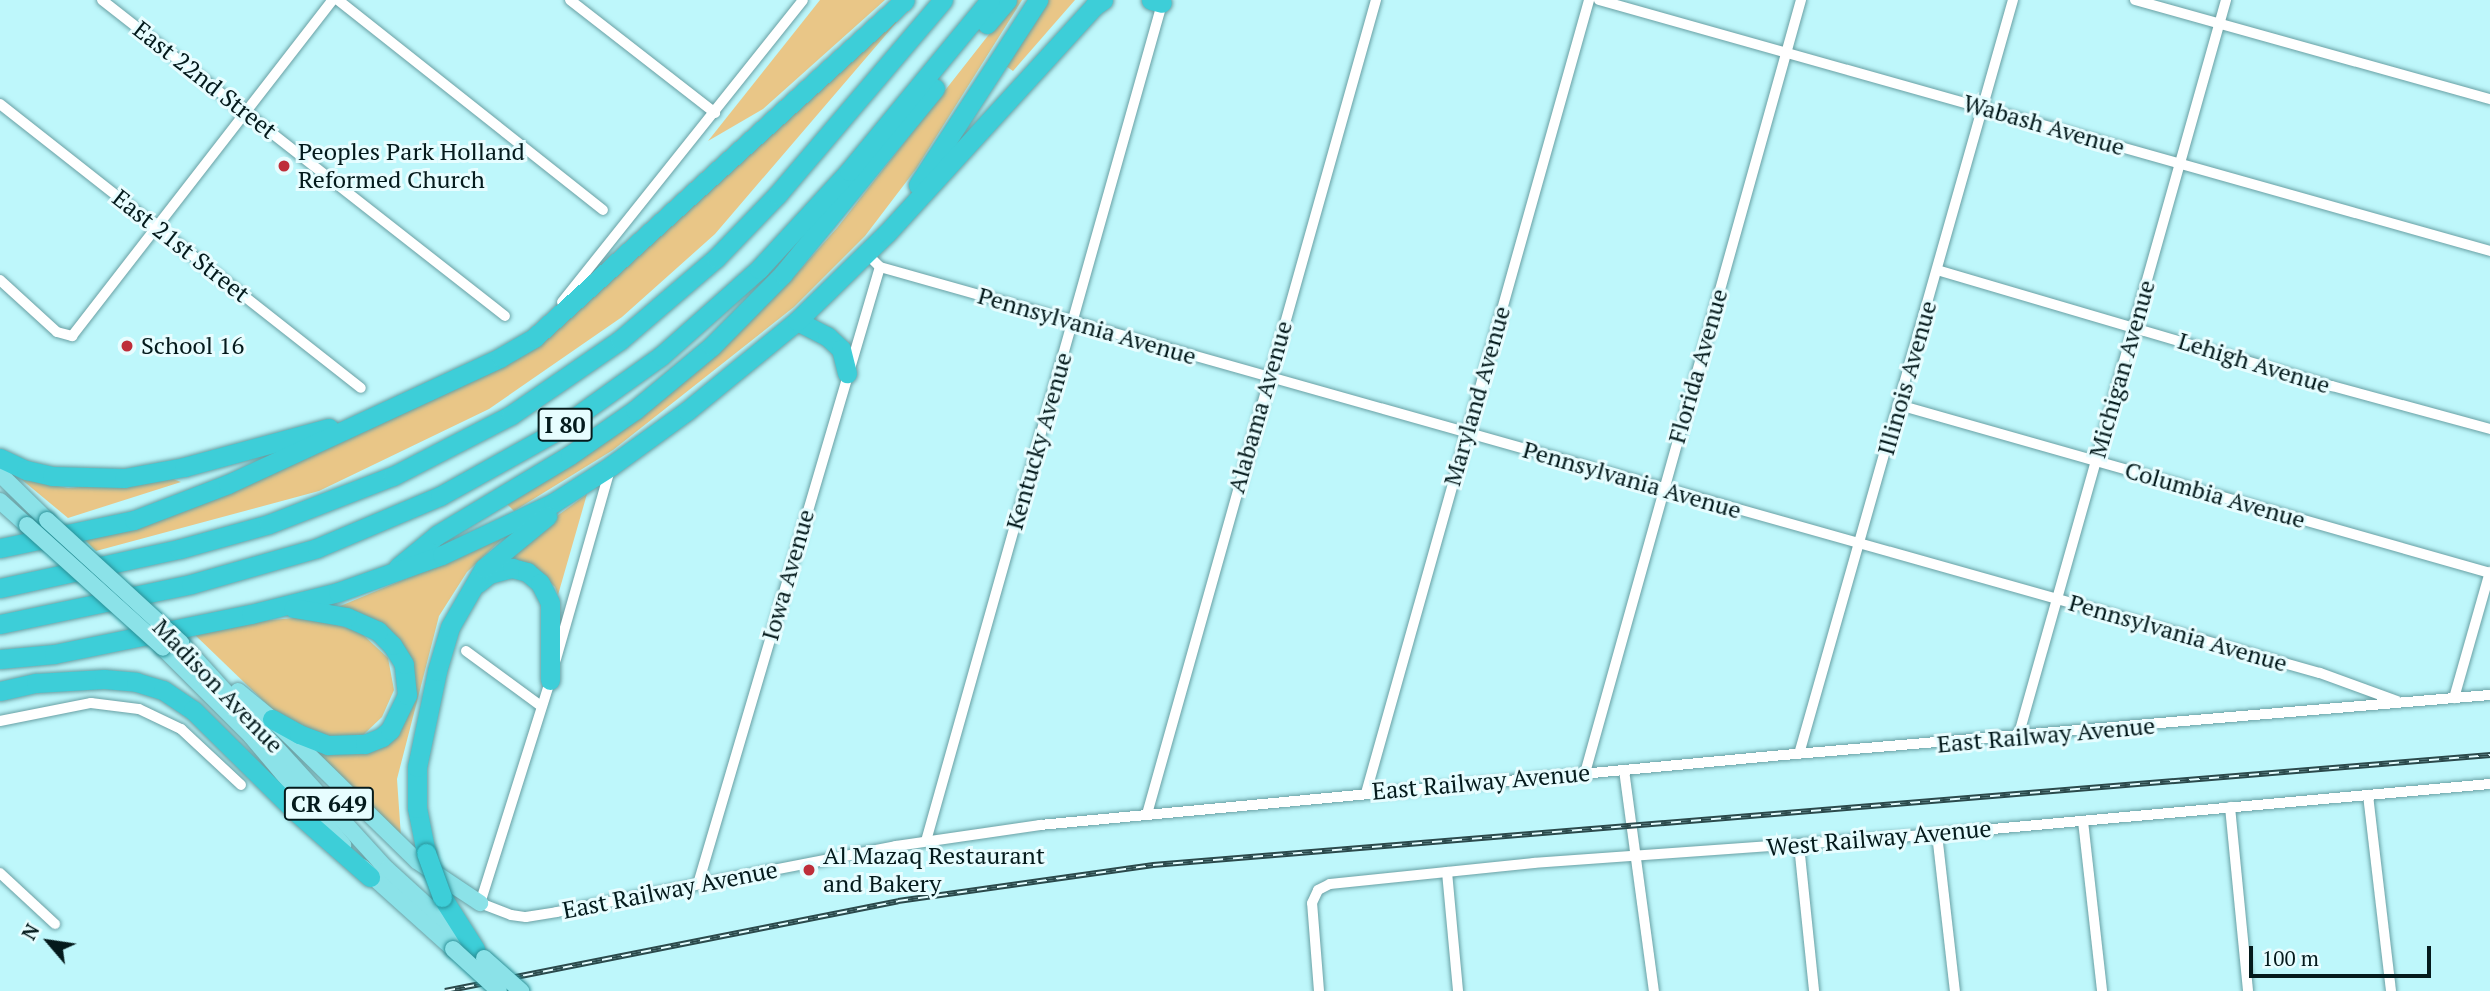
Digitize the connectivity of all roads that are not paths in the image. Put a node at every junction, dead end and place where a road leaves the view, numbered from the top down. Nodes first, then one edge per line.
1 (103, 0) edge
2 (335, 0) edge
3 (570, 0) edge
4 (803, 0) edge
5 (905, 0) edge
6 (943, 0) edge
7 (990, 0) edge
8 (1007, 0) edge
9 (1038, 0) edge
10 (1103, 0) edge
11 (1377, 0) edge
12 (1589, 0) edge
13 (1599, 0) edge
14 (1801, 0) edge
15 (2013, 0) edge
16 (2135, 0) edge
17 (2225, 0) edge
18 (1159, 1) edge
19 (2219, 23) junction
20 (1786, 52) junction
21 (2490, 99) edge
22 (0, 104) edge
23 (1983, 108) junction
24 (245, 112) junction
25 (715, 113) junction
26 (2179, 163) junction
27 (603, 210) dead end
28 (156, 227) junction
29 (887, 233) junction
30 (2490, 251) edge
31 (874, 261) junction
32 (1937, 270) junction
33 (0, 280) edge
34 (505, 316) dead end
35 (797, 321) junction
36 (1073, 321) junction
37 (2133, 328) junction
38 (535, 337) junction
39 (847, 373) junction
40 (1267, 378) junction
41 (361, 388) dead end
42 (1899, 405) junction
43 (384, 412) junction
44 (2490, 429) edge
45 (1466, 433) junction
46 (0, 458) edge
47 (2096, 461) junction
48 (611, 466) junction
49 (0, 474) edge
50 (585, 483) junction
51 (1664, 489) junction
52 (0, 501) edge
53 (1861, 544) junction
54 (0, 548) edge
55 (2490, 572) edge
56 (387, 576) junction
57 (0, 588) edge
58 (465, 596) junction
59 (2057, 599) junction
60 (286, 606) junction
61 (0, 624) edge
62 (181, 643) junction
63 (466, 651) dead end
64 (54, 654) junction
65 (0, 659) edge
66 (0, 672) edge
67 (550, 680) junction
68 (0, 691) edge
69 (2490, 695) edge
70 (2454, 698) junction
71 (2400, 703) junction
72 (541, 706) junction
73 (272, 719) junction
74 (0, 721) edge
75 (2018, 737) junction
76 (1799, 754) junction
77 (1624, 769) junction
78 (1585, 773) junction
79 (241, 785) dead end
80 (2490, 785) edge
81 (1366, 793) junction
82 (2368, 795) junction
83 (2230, 807) junction
84 (1147, 814) junction
85 (2083, 821) junction
86 (1937, 834) junction
87 (926, 841) junction
88 (1799, 845) junction
89 (1635, 856) junction
90 (1447, 872) junction
91 (0, 873) edge
92 (370, 877) junction
93 (698, 884) junction
94 (480, 903) junction
95 (55, 924) dead end
96 (479, 954) junction
97 (499, 991) edge
98 (521, 991) edge
99 (1319, 991) edge
100 (1458, 991) edge
101 (1654, 991) edge
102 (1814, 991) edge
103 (1955, 991) edge
104 (2102, 991) edge
105 (2248, 991) edge
106 (2390, 991) edge

1 - 24 street, East 22nd Street
2 - 24 street
2 - 27 street
3 - 25 street
4 - 25 street
5 - 38 highway
6 - 57 highway, I 80
7 - 61 highway, I 80
8 - 56 highway
9 - 29 highway
10 - 29 highway
11 - 40 street, Alabama Avenue
12 - 45 street, Maryland Avenue
13 - 20 street, Wabash Avenue
14 - 20 street, Florida Avenue
15 - 23 street, Illinois Avenue
16 - 19 street
17 - 19 street, Michigan Avenue
18 - 36 street, Kentucky Avenue
19 - 21 street
19 - 26 street, Michigan Avenue
20 - 23 street, Wabash Avenue
20 - 51 street, Florida Avenue
22 - 28 street, East 21st Street
23 - 26 street, Wabash Avenue
23 - 32 street, Illinois Avenue
24 - 28 street
24 - 34 street, East 22nd Street
25 - 38 street
26 - 30 street, Wabash Avenue
26 - 37 street, Michigan Avenue
28 - 33 street
28 - 41 street, East 21st Street
29 - 31 highway
31 - 35 highway
31 - 36 street, Pennsylvania Avenue
31 - 39 street, Iowa Avenue
32 - 37 street, Lehigh Avenue
32 - 42 street, Illinois Avenue
35 - 39 highway
35 - 48 highway
36 - 40 street, Pennsylvania Avenue
36 - 87 street, Kentucky Avenue
37 - 44 street, Lehigh Avenue
37 - 47 street, Michigan Avenue
38 - 43 highway
39 - 93 street, Iowa Avenue
40 - 45 street, Pennsylvania Avenue
40 - 84 street, Alabama Avenue
42 - 47 street, Columbia Avenue
42 - 53 street, Illinois Avenue
43 - 46 highway
43 - 54 highway
45 - 51 street, Pennsylvania Avenue
45 - 81 street, Maryland Avenue
47 - 55 street, Columbia Avenue
47 - 59 street, Michigan Avenue
48 - 50 highway
48 - 67 street
49 - 62 main road, Madison Avenue / CR 649, bridge
50 - 56 highway
50 - 58 highway
51 - 53 street, Pennsylvania Avenue
51 - 78 street, Florida Avenue
52 - 92 main road, Madison Avenue / CR 649, bridge
53 - 59 street, Pennsylvania Avenue
53 - 76 street, Illinois Avenue
55 - 70 street
56 - 60 highway
58 - 67 highway
58 - 96 highway, bridge
59 - 71 street, Pennsylvania Avenue
59 - 75 street, Michigan Avenue
60 - 64 highway
60 - 73 highway
62 - 73 main road
62 - 96 main road, Madison Avenue / CR 649
63 - 72 street
64 - 65 highway
64 - 66 highway
67 - 72 street
68 - 92 highway
69 - 70 street, East Railway Avenue
70 - 71 street, East Railway Avenue
71 - 75 street, East Railway Avenue
72 - 94 street
73 - 94 main road
74 - 79 street
75 - 76 street, East Railway Avenue
76 - 77 street, East Railway Avenue
77 - 78 street, East Railway Avenue
77 - 89 street
78 - 81 street, East Railway Avenue
80 - 82 street, West Railway Avenue
81 - 84 street, East Railway Avenue
82 - 83 street, West Railway Avenue
82 - 106 street
83 - 85 street, West Railway Avenue
83 - 105 street
84 - 87 street, East Railway Avenue
85 - 86 street, West Railway Avenue
85 - 104 street
86 - 88 street, West Railway Avenue
86 - 103 street
87 - 93 street, East Railway Avenue
88 - 89 street, West Railway Avenue
88 - 102 street
89 - 90 street, West Railway Avenue
89 - 101 street
90 - 99 street, West Railway Avenue
90 - 100 street
91 - 95 street
92 - 97 main road, Madison Avenue / CR 649, bridge
93 - 94 street, East Railway Avenue
96 - 98 main road, Madison Avenue / CR 649, bridge

